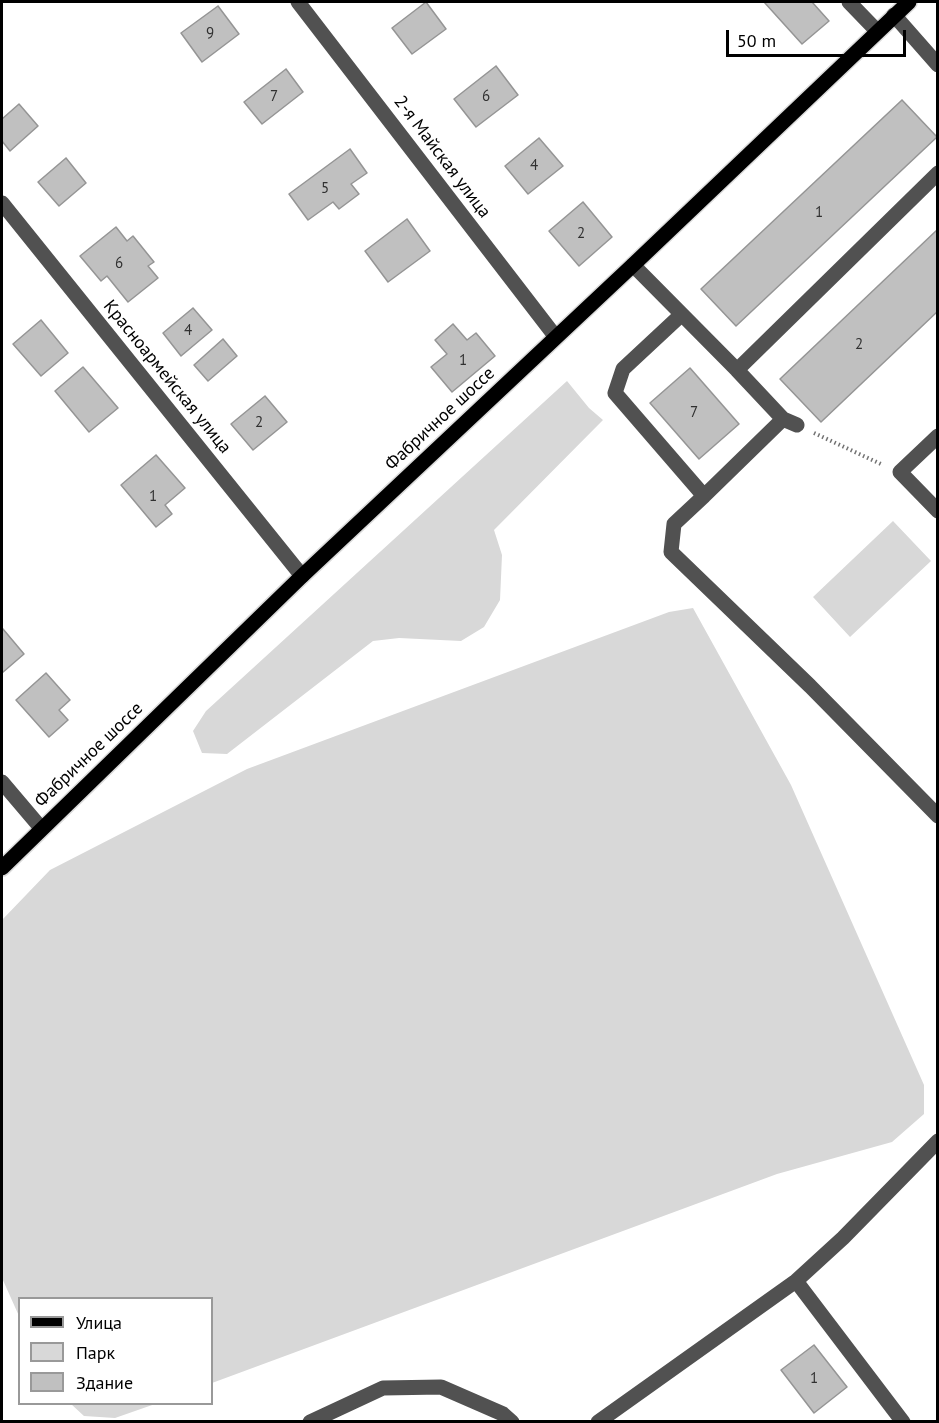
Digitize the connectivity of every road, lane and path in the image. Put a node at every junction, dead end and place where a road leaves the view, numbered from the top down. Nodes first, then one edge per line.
1 (298, 2) edge
2 (849, 2) edge
3 (909, 2) edge
4 (894, 15) junction
5 (877, 31) junction
6 (938, 65) edge
7 (938, 173) edge
8 (2, 203) edge
9 (633, 266) junction
10 (681, 315) junction
11 (555, 336) junction
12 (737, 370) junction
13 (790, 422) junction
14 (938, 436) edge
15 (900, 472) junction
16 (704, 496) junction
17 (938, 511) edge
18 (303, 576) junction
19 (2, 782) edge
20 (938, 816) edge
21 (41, 828) junction
22 (2, 868) edge
23 (936, 1149) edge
24 (796, 1281) junction
25 (310, 1422) edge
26 (512, 1422) edge
27 (598, 1422) edge
28 (903, 1422) edge

1 - 11 street, 2-я Майская улица
2 - 5 street
3 - 4 main road, Фабричное шоссе
4 - 5 main road, Фабричное шоссе
4 - 6 street
5 - 9 main road, Фабричное шоссе
7 - 12 street
8 - 18 street, Красноармейская улица
9 - 10 street
9 - 11 main road, Фабричное шоссе
10 - 12 street
10 - 16 street
11 - 18 main road, Фабричное шоссе
12 - 13 street
13 - 15 path
13 - 16 street
14 - 15 street
15 - 17 street
16 - 20 street
18 - 21 main road, Фабричное шоссе
19 - 21 street
21 - 22 main road, Фабричное шоссе
23 - 24 street
24 - 27 street
24 - 28 street
25 - 26 street

